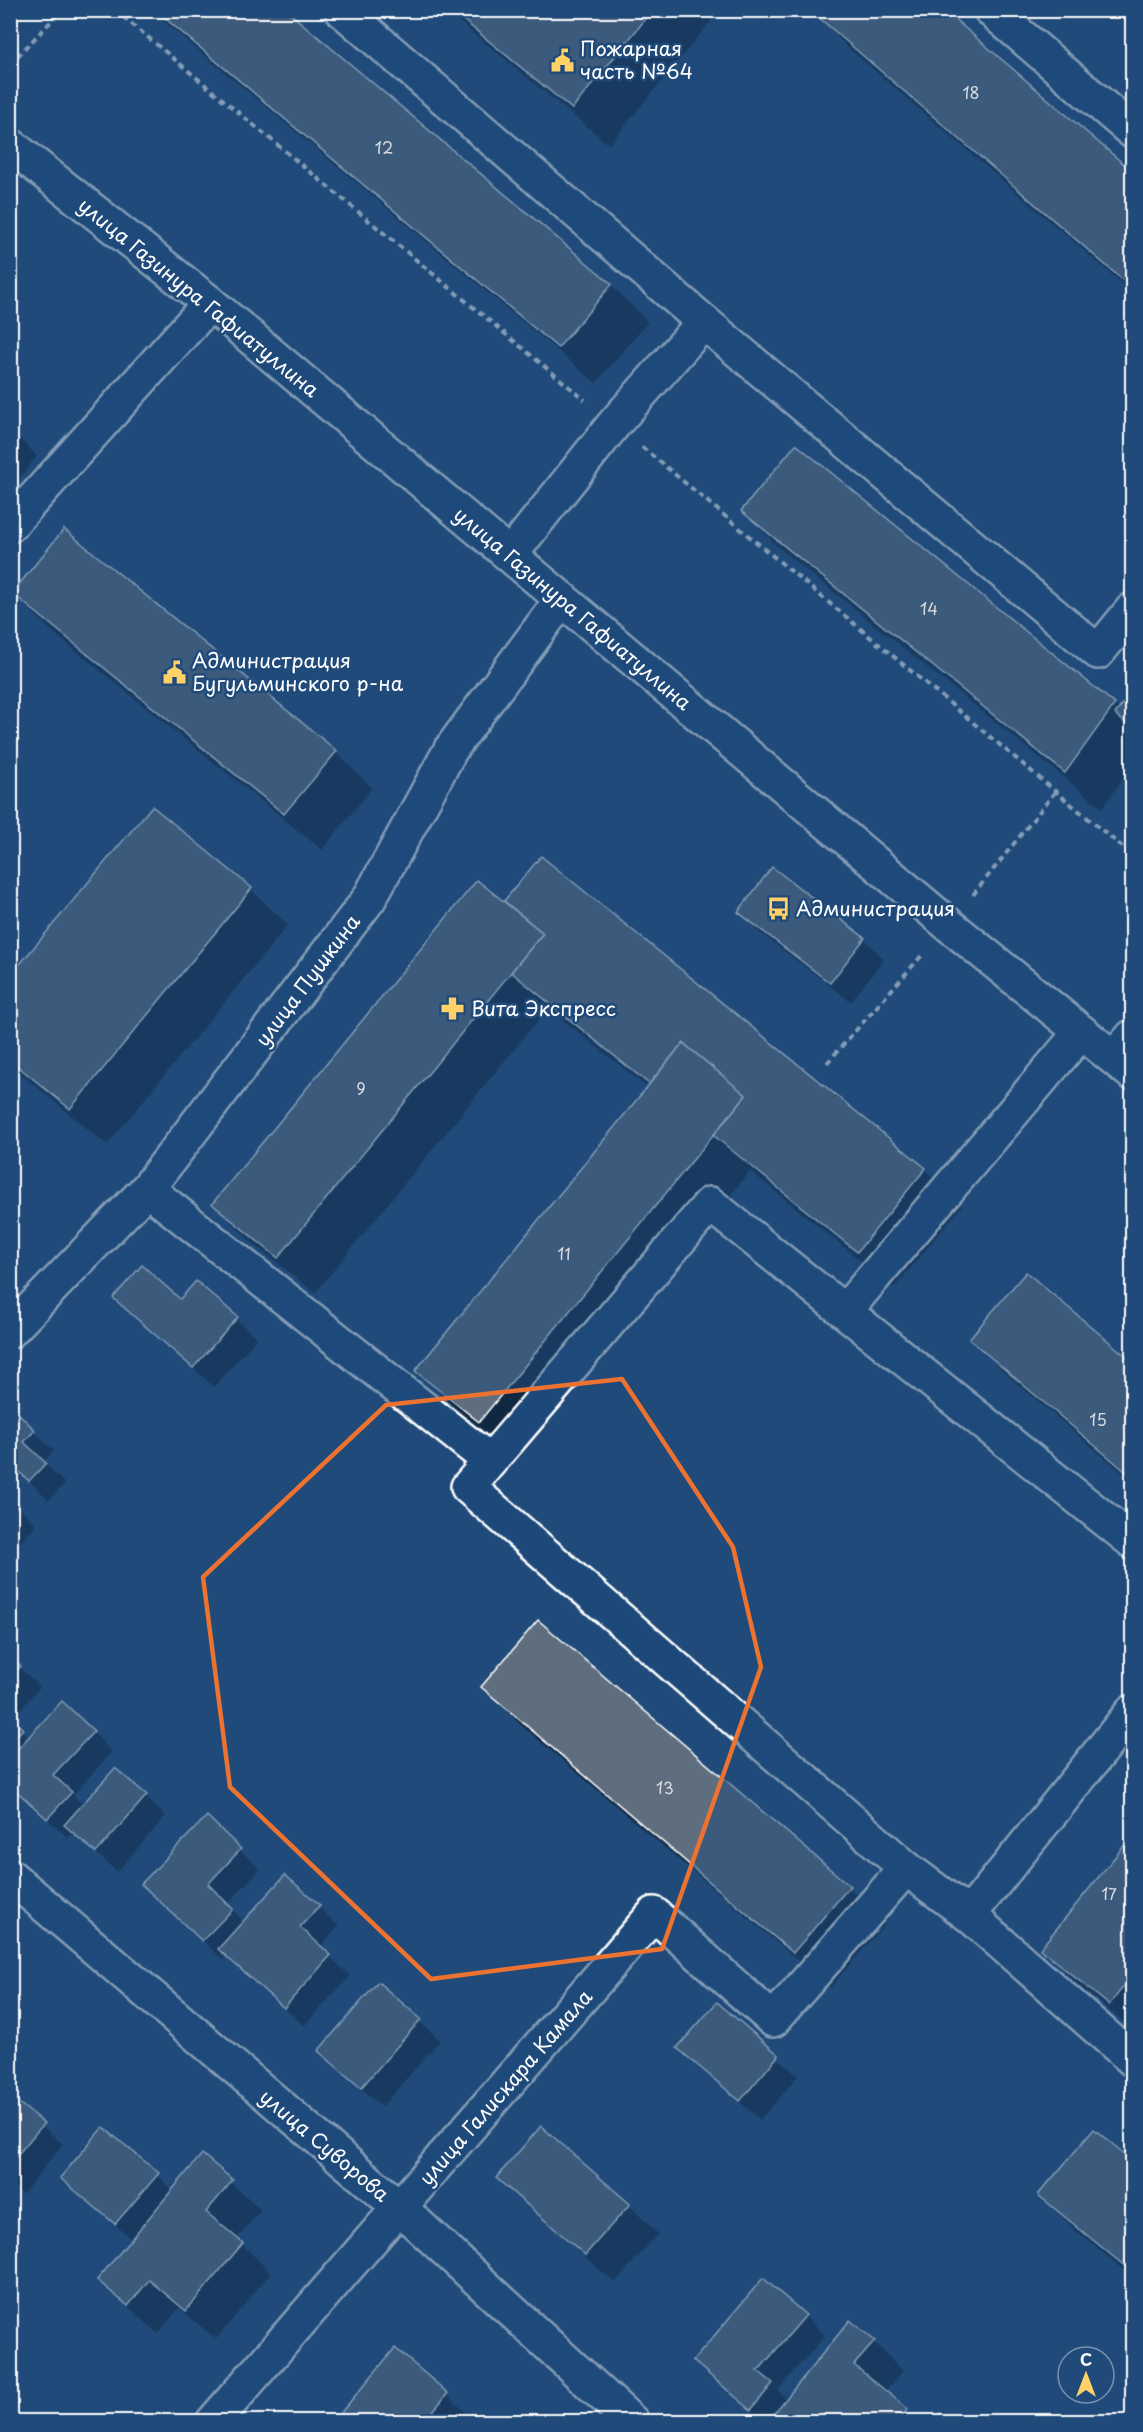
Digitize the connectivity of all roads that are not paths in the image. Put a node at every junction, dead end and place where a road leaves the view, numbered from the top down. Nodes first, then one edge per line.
1 (342, 10) edge
2 (991, 10) edge
3 (1132, 131) edge
4 (10, 145) edge
5 (210, 303) junction
6 (705, 322) junction
7 (10, 525) edge
8 (510, 555) junction
9 (562, 599) junction
10 (1132, 610) edge
11 (1082, 1032) junction
12 (1126, 1056) edge
13 (147, 1189) junction
14 (845, 1311) junction
15 (10, 1331) edge
16 (490, 1461) junction
17 (1132, 1541) edge
18 (1132, 1712) edge
19 (906, 1868) junction
20 (10, 1876) edge
21 (969, 1915) junction
22 (1132, 2059) edge
23 (400, 2208) junction
24 (213, 2421) edge
25 (632, 2421) edge

1 - 6 street
2 - 3 street
4 - 5 street, улица Газинура Гафиатуллина
5 - 7 street
5 - 8 street, улица Газинура Гафиатуллина
6 - 8 street
6 - 10 street
8 - 9 street, улица Газинура Гафиатуллина
9 - 11 street, улица Газинура Гафиатуллина
9 - 13 street, улица Пушкина
11 - 12 street, улица Газинура Гафиатуллина
11 - 14 street
13 - 15 street, улица Пушкина
13 - 16 street
14 - 16 street
14 - 17 street
16 - 19 street
18 - 21 street
19 - 21 street
19 - 23 street, улица Галискара Камала
20 - 23 street, улица Суворова
21 - 22 street
23 - 24 street, улица Галискара Камала
23 - 25 street, улица Суворова

